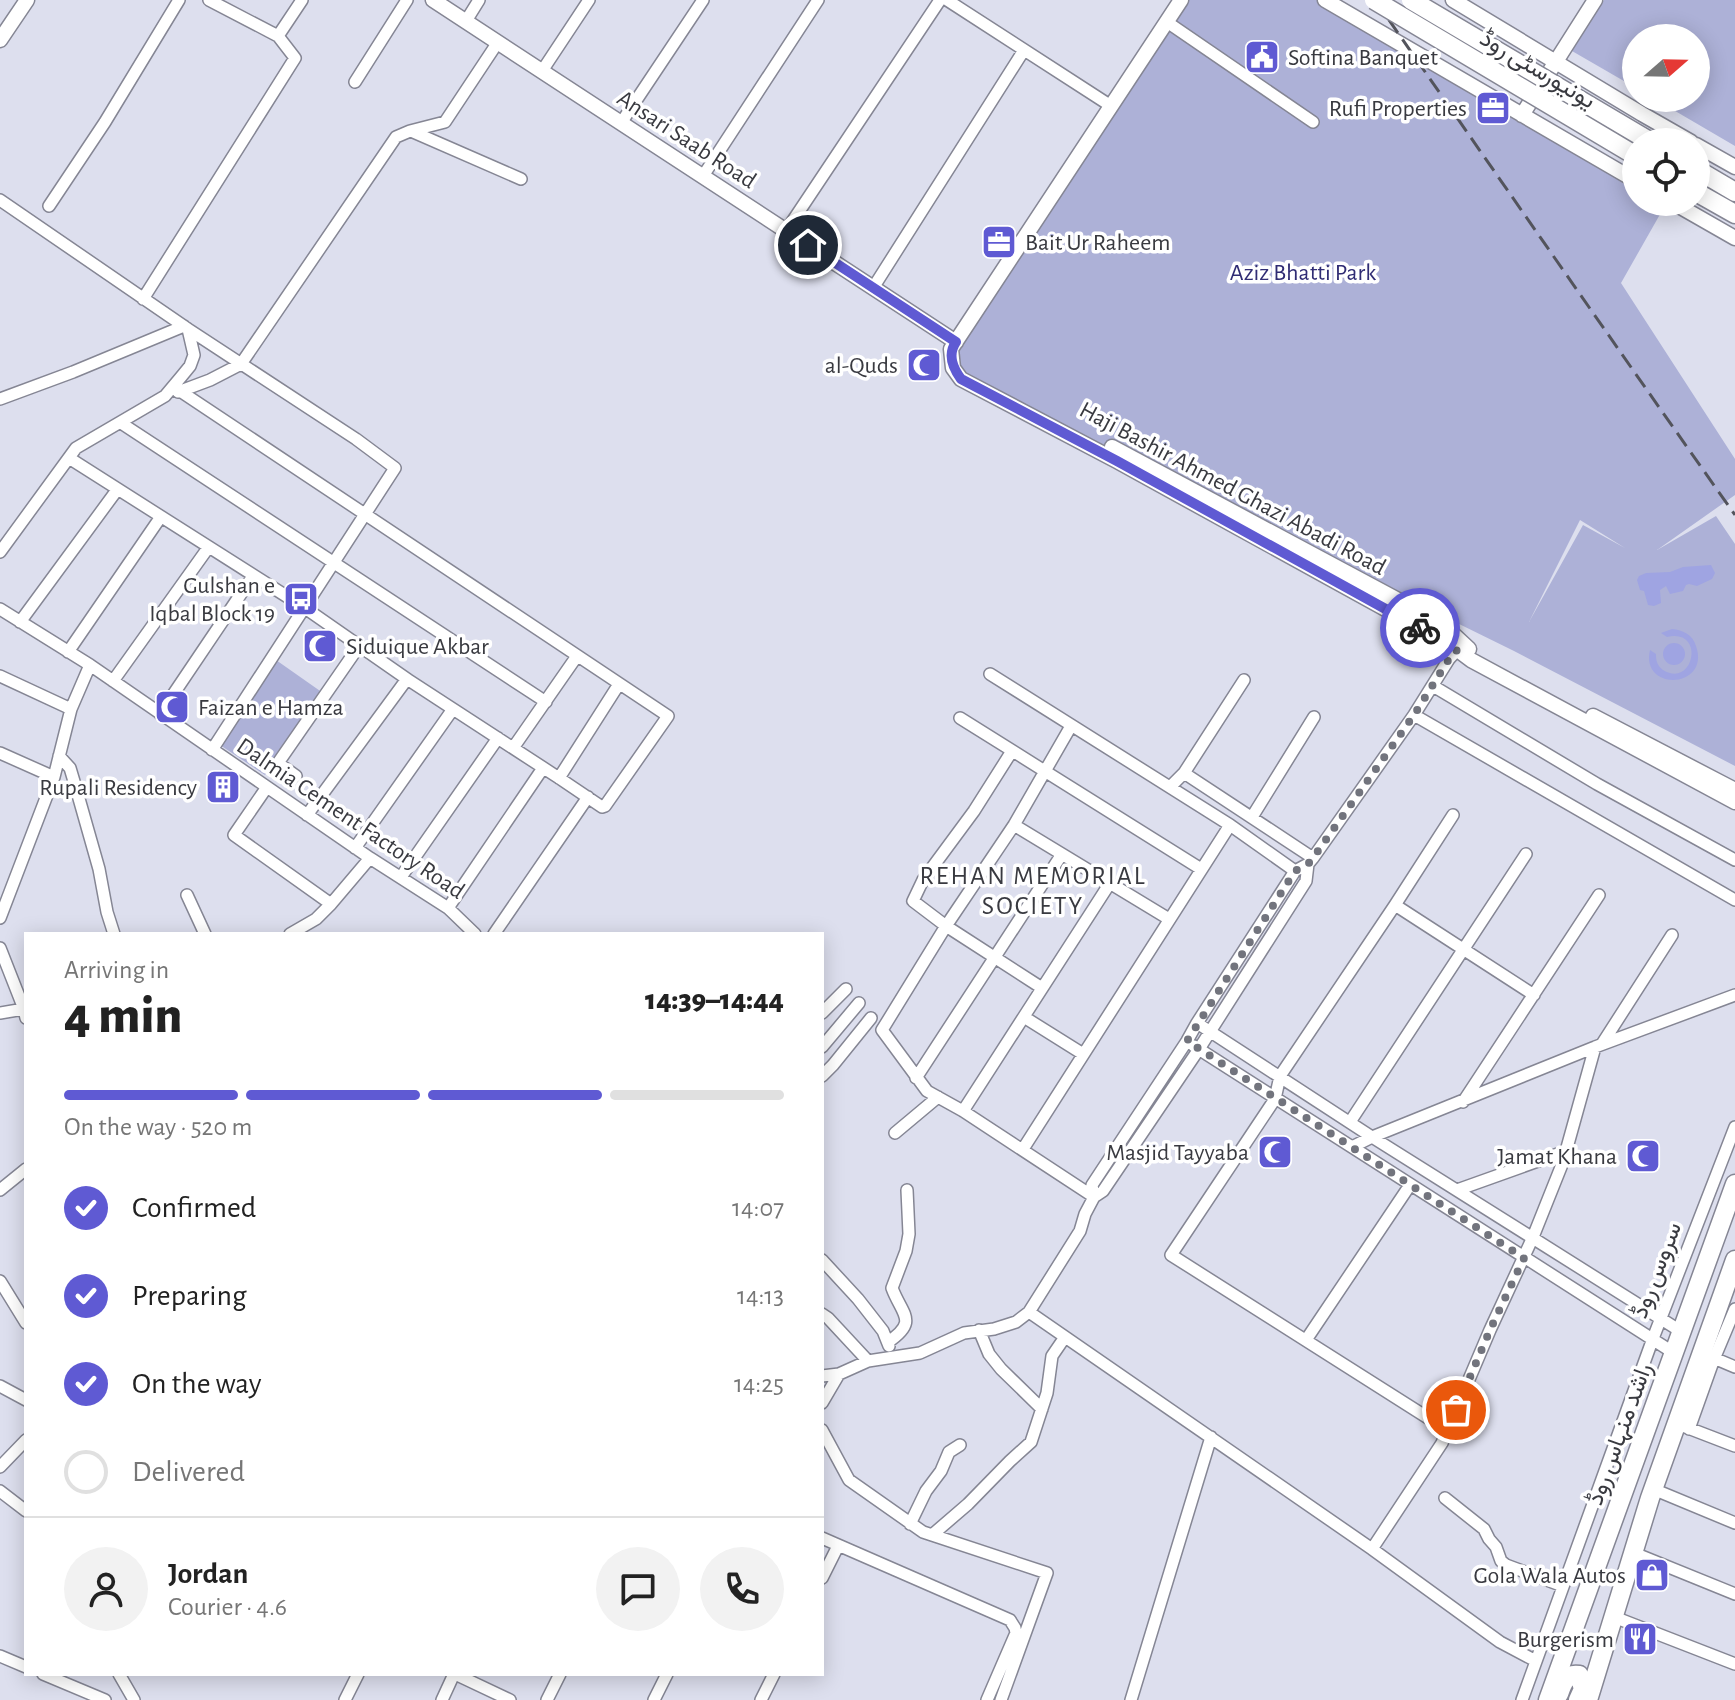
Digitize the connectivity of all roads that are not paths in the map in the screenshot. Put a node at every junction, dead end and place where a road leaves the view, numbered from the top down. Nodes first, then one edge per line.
1 (27, 0) edge
2 (179, 0) edge
3 (209, 0) edge
4 (302, 0) edge
5 (407, 0) edge
6 (433, 0) edge
7 (479, 0) edge
8 (589, 0) edge
9 (703, 0) edge
10 (818, 0) edge
11 (940, 0) edge
12 (947, 0) edge
13 (1181, 0) edge
14 (1325, 0) edge
15 (1374, 0) edge
16 (1411, 0) edge
17 (1453, 0) edge
18 (1595, 0) edge
19 (466, 21) junction
20 (1167, 22) junction
21 (278, 36) junction
22 (0, 40) edge
23 (498, 42) junction
24 (1024, 50) junction
25 (1555, 62) junction
26 (542, 71) junction
27 (355, 82) dead end
28 (1111, 106) junction
29 (1522, 115) junction
30 (1313, 122) dead end
31 (621, 123) junction
32 (1627, 128) edge
33 (1668, 128) edge
34 (410, 131) junction
35 (1622, 148) edge
36 (1710, 152) edge
37 (1735, 167) edge
38 (1622, 173) edge
39 (703, 176) junction
40 (1710, 177) edge
41 (521, 179) dead end
42 (1735, 192) edge
43 (0, 200) edge
44 (1710, 200) edge
45 (49, 206) dead end
46 (1735, 214) edge
47 (1696, 216) edge
48 (786, 231) junction
49 (1735, 238) edge
50 (873, 288) junction
51 (143, 299) junction
52 (186, 328) junction
53 (956, 342) junction
54 (241, 364) junction
55 (180, 391) junction
56 (165, 396) junction
57 (0, 399) edge
58 (121, 423) junction
59 (69, 458) junction
60 (117, 490) junction
61 (364, 514) junction
62 (160, 518) junction
63 (208, 548) junction
64 (0, 552) edge
65 (334, 562) junction
66 (253, 576) junction
67 (305, 608) junction
68 (0, 609) edge
69 (20, 622) junction
70 (359, 646) junction
71 (1460, 647) junction
72 (68, 652) junction
73 (577, 656) junction
74 (90, 665) junction
75 (990, 674) dead end
76 (0, 676) edge
77 (407, 679) junction
78 (1244, 680) dead end
79 (113, 681) junction
80 (619, 684) junction
81 (1433, 686) junction
82 (546, 702) junction
83 (71, 709) junction
84 (453, 709) junction
85 (160, 714) junction
86 (1414, 715) junction
87 (1314, 717) dead end
88 (960, 718) dead end
89 (1071, 726) junction
90 (498, 738) junction
91 (513, 748) junction
92 (212, 750) junction
93 (1012, 751) junction
94 (0, 753) edge
95 (59, 756) junction
96 (543, 768) junction
97 (1045, 771) junction
98 (1184, 773) junction
99 (296, 776) dead end
100 (54, 777) junction
101 (559, 778) junction
102 (267, 787) junction
103 (1170, 787) junction
104 (1735, 790) edge
105 (588, 797) junction
106 (1735, 802) edge
107 (307, 815) junction
108 (1453, 815) dead end
109 (1252, 817) junction
110 (1014, 825) junction
111 (1230, 825) junction
112 (355, 848) junction
113 (1062, 854) junction
114 (1526, 854) dead end
115 (370, 858) junction
116 (1735, 860) edge
117 (1311, 861) junction
118 (1201, 869) junction
119 (1295, 871) junction
120 (401, 877) junction
121 (1110, 883) junction
122 (187, 895) dead end
123 (1599, 895) dead end
124 (1735, 900) edge
125 (331, 904) junction
126 (1395, 905) junction
127 (448, 908) junction
128 (0, 918) edge
129 (1169, 919) junction
130 (946, 926) junction
131 (113, 932) edge
132 (204, 932) edge
133 (293, 932) edge
134 (473, 932) edge
135 (495, 932) edge
136 (1672, 935) dead end
137 (0, 948) edge
138 (1463, 949) junction
139 (994, 957) junction
140 (1042, 988) junction
141 (846, 989) dead end
142 (1534, 995) junction
143 (1735, 995) edge
144 (859, 1003) dead end
145 (24, 1007) edge
146 (824, 1011) edge
147 (0, 1013) edge
148 (1024, 1017) junction
149 (871, 1018) dead end
150 (1197, 1023) junction
151 (1210, 1031) junction
152 (1187, 1041) junction
153 (824, 1045) edge
154 (1599, 1046) junction
155 (1199, 1049) junction
156 (1083, 1054) junction
157 (824, 1074) edge
158 (1280, 1076) junction
159 (916, 1078) junction
160 (938, 1097) junction
161 (1275, 1099) junction
162 (1463, 1102) junction
163 (963, 1111) junction
164 (1350, 1122) junction
165 (1735, 1127) edge
166 (1129, 1130) junction
167 (895, 1133) dead end
168 (1372, 1137) junction
169 (1139, 1138) junction
170 (1352, 1147) junction
171 (1023, 1149) junction
172 (1566, 1151) junction
173 (24, 1171) edge
174 (1735, 1184) edge
175 (1410, 1185) junction
176 (0, 1190) edge
177 (907, 1190) dead end
178 (1457, 1190) junction
179 (1094, 1197) junction
180 (1533, 1237) junction
181 (1524, 1258) junction
182 (1735, 1260) edge
183 (824, 1262) edge
184 (0, 1281) edge
185 (1735, 1309) edge
186 (1029, 1312) junction
187 (824, 1315) edge
188 (24, 1320) edge
189 (1660, 1320) junction
190 (979, 1330) junction
191 (1682, 1332) junction
192 (1065, 1337) junction
193 (1306, 1340) junction
194 (1652, 1341) junction
195 (888, 1342) junction
196 (1674, 1353) junction
197 (1708, 1355) junction
198 (895, 1357) junction
199 (868, 1361) junction
200 (1735, 1367) edge
201 (839, 1374) junction
202 (824, 1376) edge
203 (0, 1386) edge
204 (24, 1399) edge
205 (824, 1400) edge
206 (1042, 1409) junction
207 (1683, 1426) junction
208 (1447, 1430) junction
209 (824, 1434) edge
210 (1211, 1437) junction
211 (24, 1442) edge
212 (960, 1445) dead end
213 (1735, 1446) edge
214 (0, 1467) edge
215 (1653, 1489) junction
216 (0, 1491) edge
217 (1445, 1498) dead end
218 (24, 1509) edge
219 (1735, 1523) edge
220 (910, 1524) junction
221 (932, 1535) junction
222 (824, 1539) edge
223 (838, 1546) junction
224 (1372, 1549) junction
225 (1634, 1553) junction
226 (824, 1574) edge
227 (1563, 1586) junction
228 (1735, 1594) edge
229 (1614, 1617) junction
230 (0, 1656) edge
231 (1536, 1661) junction
232 (1735, 1664) edge
233 (24, 1666) edge
234 (48, 1676) edge
235 (120, 1676) edge
236 (357, 1676) edge
237 (454, 1676) edge
238 (459, 1676) edge
239 (559, 1676) edge
240 (666, 1676) edge
241 (773, 1676) edge
242 (105, 1700) edge
243 (134, 1700) edge
244 (345, 1700) edge
245 (442, 1700) edge
246 (510, 1700) edge
247 (547, 1700) edge
248 (654, 1700) edge
249 (761, 1700) edge
250 (987, 1700) edge
251 (1001, 1700) edge
252 (1131, 1700) edge
253 (1522, 1700) edge
254 (1548, 1700) edge
255 (1557, 1700) edge
256 (1578, 1700) edge
257 (1588, 1700) edge

1 - 22 street
2 - 45 street
3 - 21 street
4 - 21 street
5 - 27 street
6 - 19 street, Ansari Saab Road
7 - 19 street
8 - 26 street
9 - 31 street
10 - 39 street
11 - 48 street
12 - 24 street
13 - 20 street
14 - 29 street
15 - 35 main road, یونیورسٹی روڈ, bridge
16 - 32 main road, یونیورسٹی روڈ, bridge
17 - 25 street
18 - 25 street
19 - 23 street, Ansari Saab Road
20 - 28 street
20 - 30 street
21 - 51 street
23 - 26 street, Ansari Saab Road
23 - 34 street
24 - 28 street
24 - 50 street
25 - 29 street
25 - 33 street
26 - 31 street, Ansari Saab Road
28 - 53 street
29 - 38 street
31 - 39 street, Ansari Saab Road
34 - 41 street
34 - 54 street
36 - 37 street
39 - 48 street, Ansari Saab Road
40 - 42 main road
43 - 51 street
44 - 46 main road
47 - 49 street
48 - 50 street, Ansari Saab Road
50 - 53 street, Ansari Saab Road
51 - 52 street
52 - 54 street
52 - 56 street
52 - 57 street
53 - 71 street, Haji Bashir Ahmed Ghazi Abadi Road
54 - 55 street
54 - 61 street
55 - 56 street
55 - 61 street
56 - 58 street
58 - 59 street
58 - 65 street
59 - 60 street
59 - 64 street
60 - 62 street
60 - 69 street
61 - 65 street
61 - 73 street
62 - 63 street
62 - 72 street
63 - 66 street
63 - 79 street
65 - 67 street
65 - 82 street
66 - 67 street
66 - 85 street
67 - 70 street
67 - 92 street
68 - 69 street, Dalmia Cement Factory Road
69 - 72 street, Dalmia Cement Factory Road
70 - 77 street
70 - 99 street
71 - 81 street
71 - 104 street, Haji Bashir Ahmed Ghazi Abadi Road
71 - 106 street, Haji Bashir Ahmed Ghazi Abadi Road
72 - 74 street, Dalmia Cement Factory Road
73 - 80 street
73 - 82 street
74 - 79 street, Dalmia Cement Factory Road
74 - 83 street
75 - 89 street
76 - 83 street
77 - 84 street
77 - 107 street
78 - 98 street
79 - 85 street, Dalmia Cement Factory Road
80 - 101 street
80 - 105 street
81 - 86 street
81 - 116 street
82 - 91 street
83 - 95 street
84 - 90 street
84 - 112 street
85 - 92 street, Dalmia Cement Factory Road
86 - 117 street
86 - 124 street
87 - 109 street
88 - 93 street
89 - 97 street
89 - 103 street
90 - 91 street
90 - 120 street
91 - 96 street
92 - 102 street, Dalmia Cement Factory Road
93 - 97 street
93 - 130 street
94 - 100 street
95 - 100 street
95 - 131 street
96 - 101 street
96 - 127 street
97 - 110 street
97 - 118 street
98 - 103 street
98 - 109 street
100 - 128 street
101 - 105 street
102 - 107 street, Dalmia Cement Factory Road
102 - 125 street
103 - 111 street
105 - 135 street
107 - 112 street, Dalmia Cement Factory Road
108 - 126 street
109 - 117 street
110 - 113 street
110 - 130 street
111 - 118 street
111 - 119 street
112 - 115 street, Dalmia Cement Factory Road
113 - 121 street
113 - 139 street
114 - 138 street
115 - 120 street, Dalmia Cement Factory Road
115 - 125 street
117 - 119 street
117 - 151 street
118 - 129 street
119 - 150 street
120 - 127 street, Dalmia Cement Factory Road
121 - 129 street
121 - 140 street
122 - 132 street
123 - 142 street
125 - 133 street
126 - 138 street
126 - 158 street
127 - 134 street, Dalmia Cement Factory Road
129 - 156 street
130 - 139 street
130 - 159 street
136 - 154 street
137 - 145 street
138 - 142 street
138 - 164 street
139 - 140 street
139 - 159 street
140 - 148 street
141 - 146 street
142 - 162 street
143 - 154 street
144 - 153 street
145 - 147 street
148 - 156 street
148 - 163 street
149 - 157 street
150 - 151 street
150 - 152 street
151 - 155 street
151 - 158 street
152 - 155 street
152 - 166 street
154 - 162 street
154 - 172 street
155 - 161 street
155 - 169 street
156 - 171 street
158 - 161 street
158 - 164 street
159 - 160 street
160 - 163 street
160 - 167 street
161 - 170 street
161 - 193 street
162 - 168 street
163 - 171 street
164 - 168 street
165 - 189 street, سروس روڈ
166 - 169 street
166 - 179 street
168 - 170 street
168 - 178 street
169 - 179 street
170 - 175 street
171 - 179 street
172 - 178 street
172 - 180 street
173 - 176 street
174 - 191 main road, راشد منہاس روڈ
175 - 181 street
175 - 193 street
177 - 195 street
178 - 180 street
179 - 186 street
180 - 181 street
180 - 189 street
181 - 194 street
181 - 208 street
182 - 197 main road
183 - 195 street
184 - 188 street
185 - 197 street
186 - 190 street
186 - 192 street
187 - 199 street
189 - 191 street
189 - 194 street, سروس روڈ
190 - 198 street
190 - 206 street
191 - 196 main road, راشد منہاس روڈ
192 - 206 street
192 - 210 street
193 - 208 street
194 - 196 street
194 - 227 street, سروس روڈ
195 - 198 street
196 - 254 main road, راشد منہاس روڈ
197 - 200 street
197 - 207 main road
198 - 199 street
199 - 201 street
201 - 202 street
201 - 205 street
203 - 204 street
206 - 221 street
207 - 213 street
207 - 215 main road
208 - 224 street
209 - 220 street
210 - 224 street
210 - 252 street
211 - 214 street
212 - 220 street
215 - 219 street
215 - 225 main road
216 - 218 street
217 - 227 street
220 - 221 street
221 - 251 street
222 - 223 street
223 - 226 street
223 - 250 street
224 - 231 street
225 - 228 street
225 - 229 main road
227 - 231 street, سروس روڈ
229 - 232 street
229 - 257 main road
230 - 233 street
231 - 253 street, سروس روڈ
234 - 242 street
235 - 243 street
236 - 244 street
237 - 245 street
238 - 246 street
239 - 247 street
240 - 248 street
241 - 249 street
255 - 256 main road

